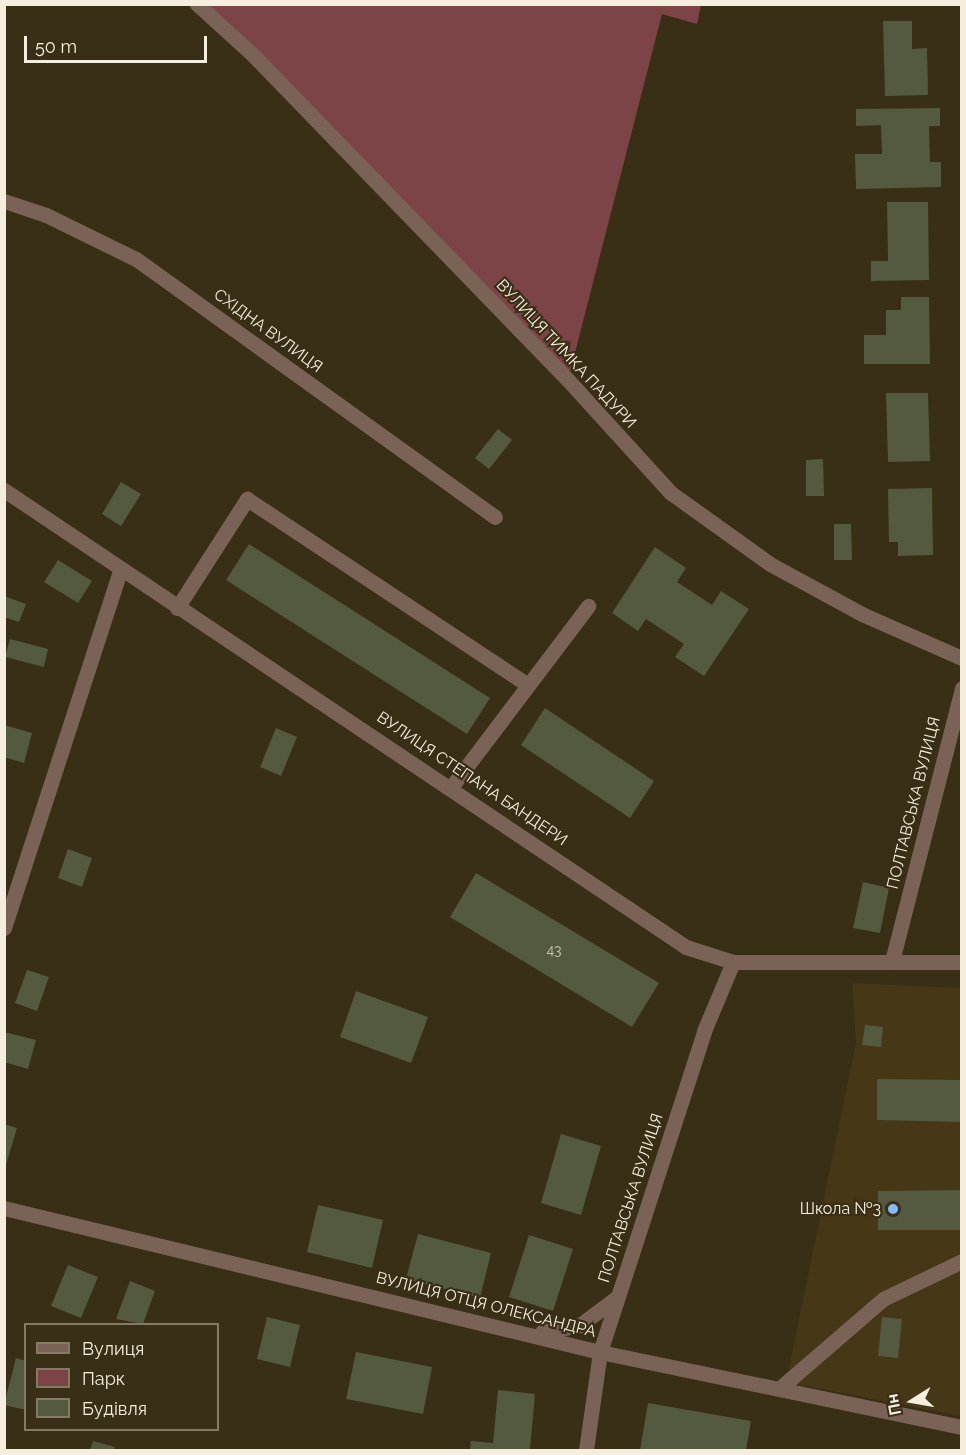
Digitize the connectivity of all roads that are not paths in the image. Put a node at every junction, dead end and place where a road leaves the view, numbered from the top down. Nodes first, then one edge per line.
1 (196, 4) edge
2 (4, 201) edge
3 (4, 490) edge
4 (495, 517) dead end
5 (120, 570) junction
6 (588, 606) dead end
7 (177, 608) junction
8 (962, 658) edge
9 (528, 685) junction
10 (962, 688) edge
11 (452, 786) junction
12 (4, 928) edge
13 (892, 961) junction
14 (733, 962) junction
15 (962, 962) edge
16 (4, 1208) edge
17 (962, 1261) edge
18 (618, 1296) junction
19 (520, 1332) junction
20 (600, 1352) junction
21 (780, 1388) junction
22 (962, 1426) edge
23 (586, 1450) edge

1 - 8 street, ВУЛИЦЯ ТИМКА ПАДУРИ
2 - 4 street, СХІДНА ВУЛИЦЯ
3 - 5 street, ВУЛИЦЯ СТЕПАНА БАНДЕРИ
5 - 7 street, ВУЛИЦЯ СТЕПАНА БАНДЕРИ
5 - 12 street
6 - 9 street
7 - 9 street
7 - 11 street, ВУЛИЦЯ СТЕПАНА БАНДЕРИ
9 - 11 street
10 - 13 street, ПОЛТАВСЬКА ВУЛИЦЯ
11 - 14 street, ВУЛИЦЯ СТЕПАНА БАНДЕРИ
13 - 14 street, ВУЛИЦЯ СТЕПАНА БАНДЕРИ
13 - 15 street, ВУЛИЦЯ СТЕПАНА БАНДЕРИ
14 - 18 street, ПОЛТАВСЬКА ВУЛИЦЯ
16 - 19 street, ВУЛИЦЯ ОТЦЯ ОЛЕКСАНДРА
17 - 21 street
18 - 19 street
18 - 20 street, ПОЛТАВСЬКА ВУЛИЦЯ
19 - 20 street, ВУЛИЦЯ ОТЦЯ ОЛЕКСАНДРА
20 - 21 street, ВУЛИЦЯ ОТЦЯ ОЛЕКСАНДРА
20 - 23 street, ПОЛТАВСЬКА ВУЛИЦЯ
21 - 22 street, ВУЛИЦЯ ОТЦЯ ОЛЕКСАНДРА

